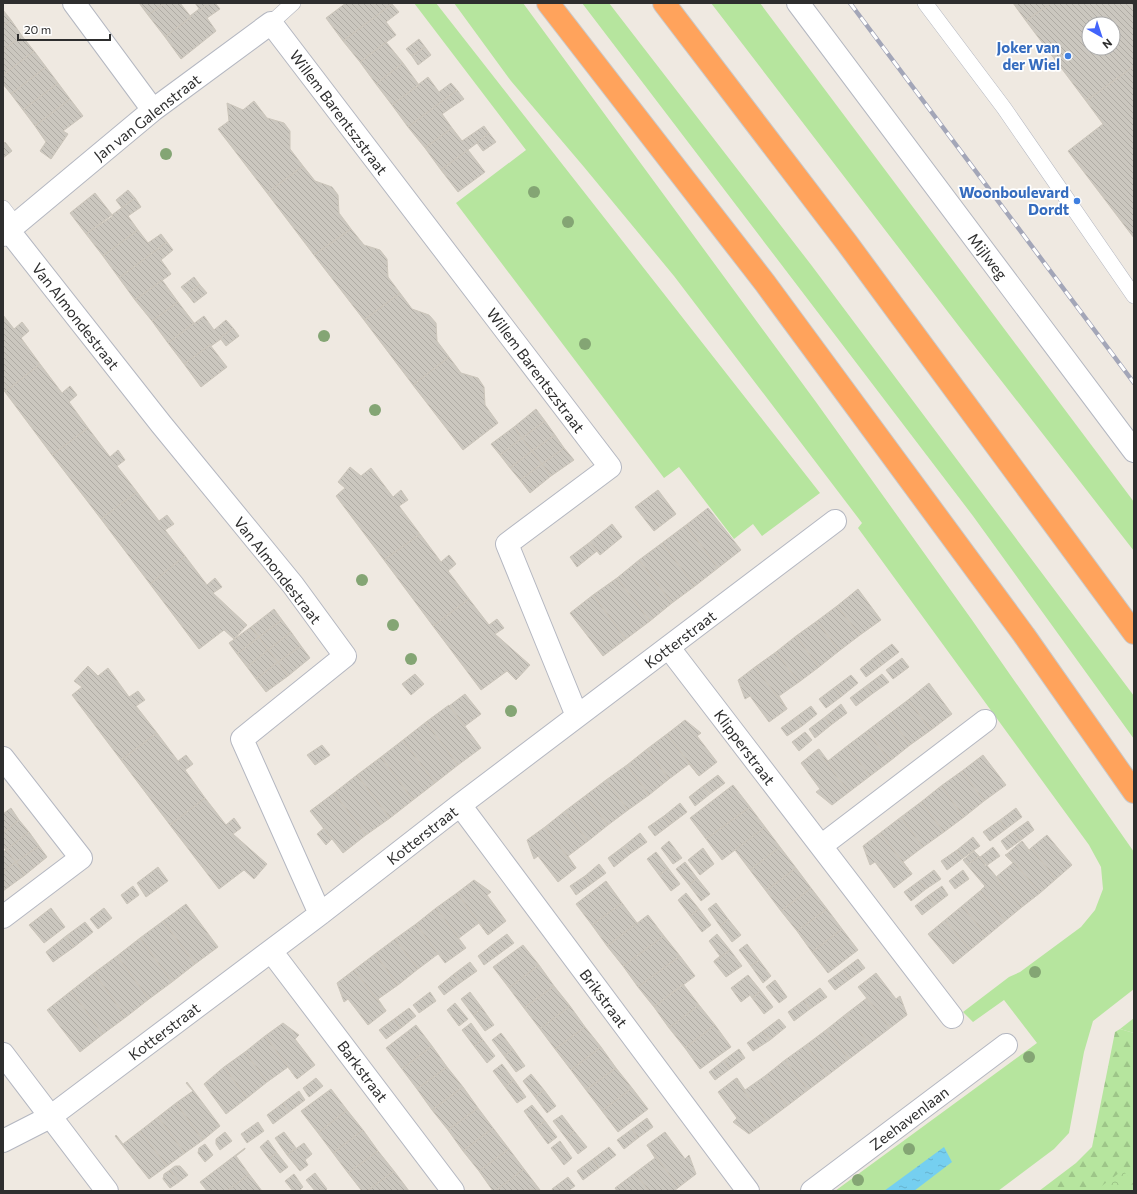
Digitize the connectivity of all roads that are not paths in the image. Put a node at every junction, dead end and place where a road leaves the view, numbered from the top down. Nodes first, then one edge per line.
1 (74, 3) edge
2 (293, 3) edge
3 (548, 3) edge
4 (664, 3) edge
5 (798, 3) edge
6 (926, 3) edge
7 (271, 23) junction
8 (153, 110) junction
9 (8, 225) edge
10 (1134, 296) edge
11 (1134, 451) edge
12 (835, 521) dead end
13 (1134, 633) edge
14 (669, 648) junction
15 (577, 716) junction
16 (985, 721) dead end
17 (3, 758) edge
18 (1134, 792) edge
19 (460, 805) junction
20 (821, 846) junction
21 (320, 914) junction
22 (3, 917) edge
23 (271, 951) junction
24 (952, 1017) dead end
25 (1006, 1045) dead end
26 (3, 1054) edge
27 (50, 1117) junction
28 (3, 1141) edge
29 (107, 1191) edge
30 (453, 1191) edge
31 (748, 1191) edge
32 (812, 1191) edge

1 - 8 street
2 - 7 lane, Jan van Galenstraat
3 - 18 highway
4 - 13 highway
5 - 11 street, Mijlweg
6 - 10 lane
7 - 8 street, Jan van Galenstraat
7 - 15 street, Willem Barentszstraat
8 - 9 street, Jan van Galenstraat
9 - 21 street, Van Almondestraat
12 - 14 street, Kotterstraat
14 - 15 street, Kotterstraat
14 - 20 street, Klipperstraat
15 - 19 street, Kotterstraat
16 - 20 street
17 - 22 street
19 - 21 street, Kotterstraat
19 - 31 street, Brikstraat
20 - 24 street, Klipperstraat
21 - 23 street, Kotterstraat
23 - 27 street, Kotterstraat
23 - 30 street, Barkstraat
25 - 32 street, Zeehavenlaan
26 - 27 street
27 - 28 street, Kotterstraat
27 - 29 street

